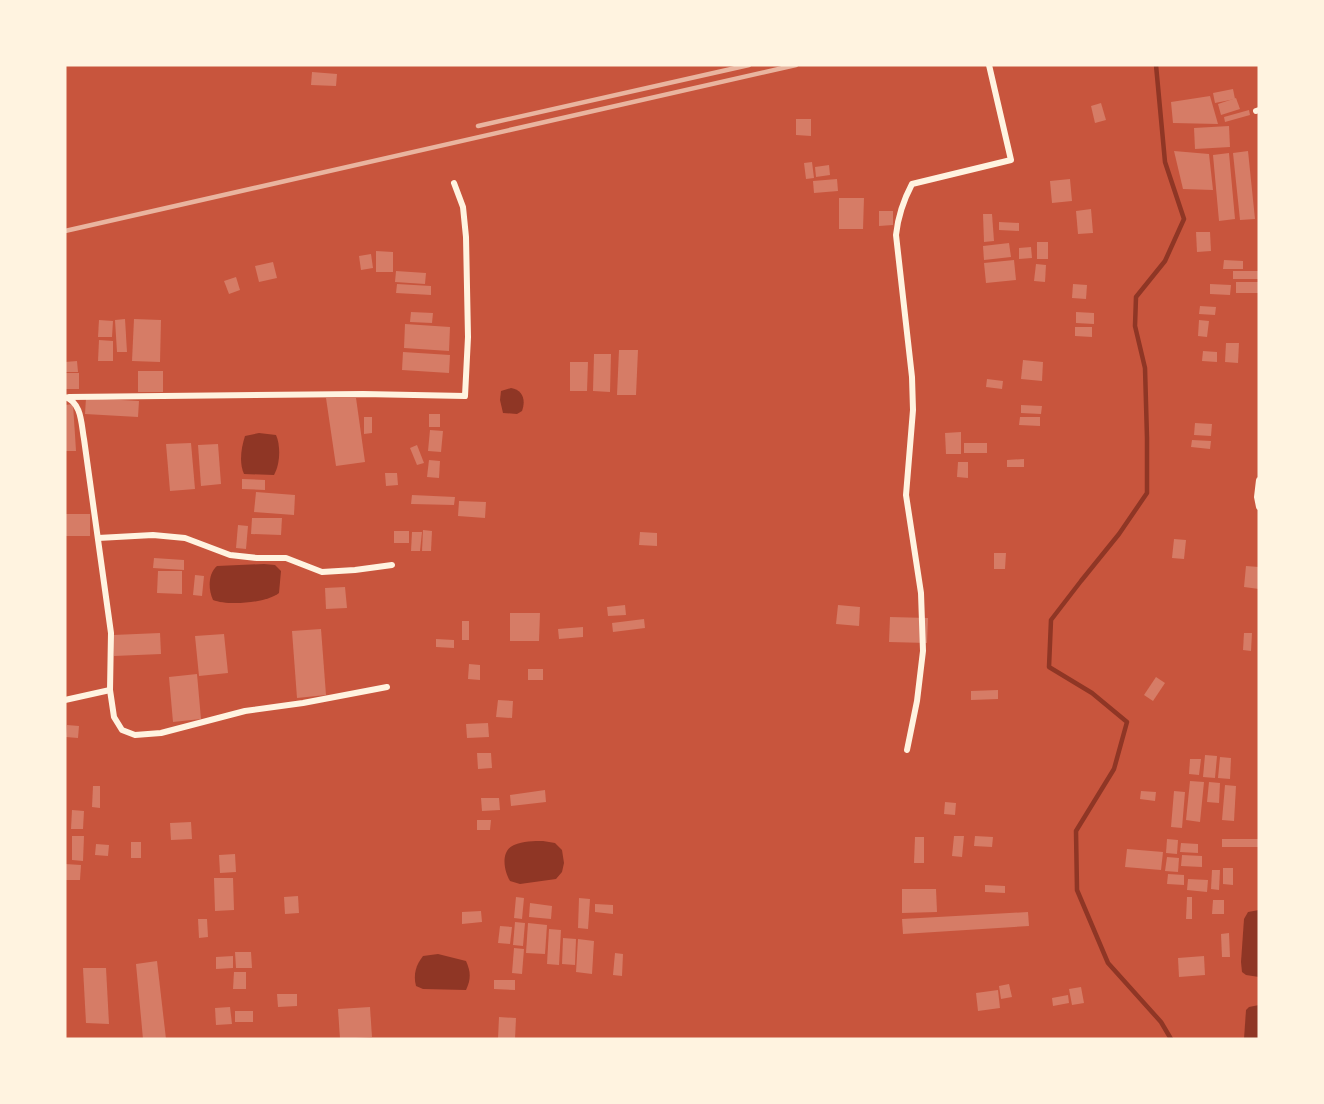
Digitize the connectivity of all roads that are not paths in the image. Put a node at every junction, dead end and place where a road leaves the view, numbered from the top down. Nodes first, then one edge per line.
1 (989, 65) edge
2 (454, 183) dead end
3 (67, 397) edge
4 (1259, 480) edge
5 (1259, 507) edge
6 (98, 538) junction
7 (392, 565) dead end
8 (387, 687) dead end
9 (110, 690) junction
10 (65, 700) edge
11 (907, 750) dead end

1 - 11 street
2 - 3 street
3 - 6 street
4 - 5 street
6 - 7 street
6 - 9 street
8 - 9 street
9 - 10 street

